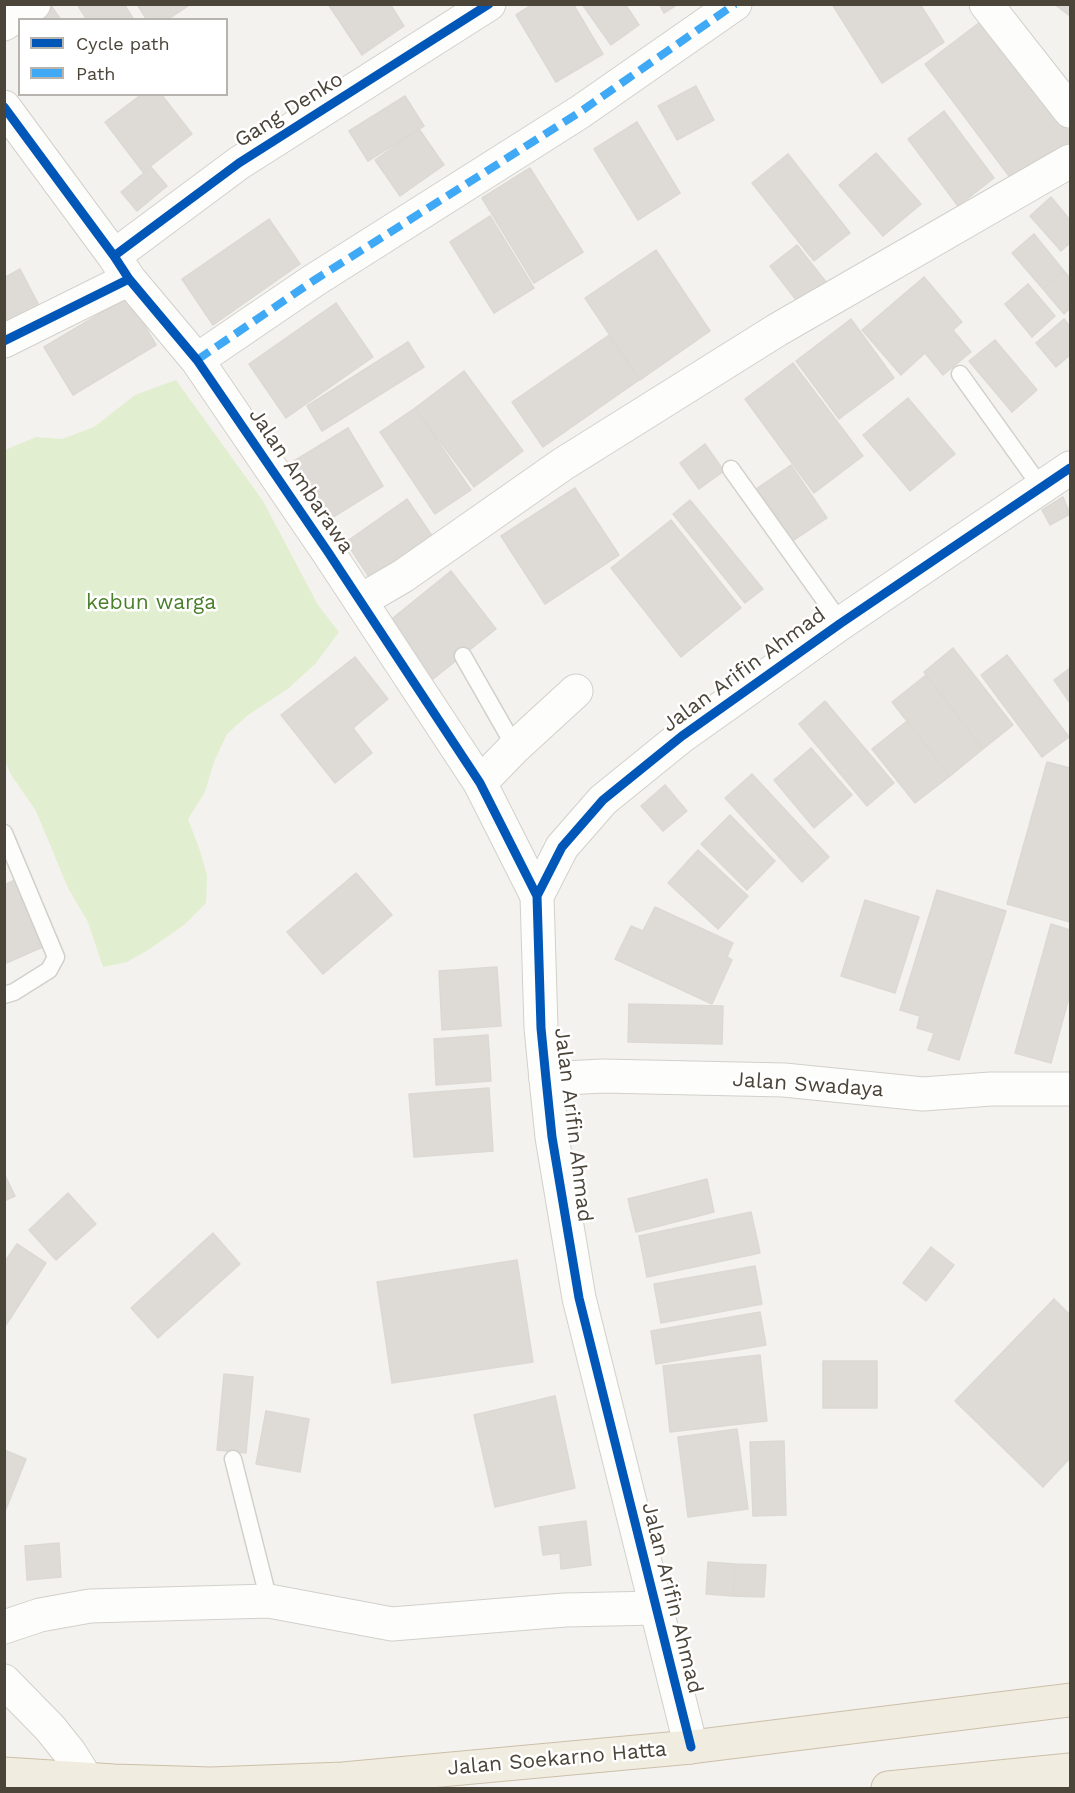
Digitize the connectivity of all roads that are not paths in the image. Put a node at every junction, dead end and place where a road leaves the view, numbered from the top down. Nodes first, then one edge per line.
1 (34, 4) edge
2 (489, 4) edge
3 (735, 4) edge
4 (986, 4) edge
5 (4, 24) edge
6 (4, 107) edge
7 (1071, 111) edge
8 (1071, 161) edge
9 (121, 267) junction
10 (4, 341) edge
11 (197, 360) junction
12 (960, 374) dead end
13 (1071, 468) edge
14 (731, 470) dead end
15 (1041, 487) junction
16 (360, 601) junction
17 (841, 623) junction
18 (463, 656) dead end
19 (576, 691) dead end
20 (515, 747) junction
21 (480, 783) junction
22 (4, 833) edge
23 (537, 896) junction
24 (4, 995) edge
25 (546, 1079) junction
26 (1071, 1089) edge
27 (233, 1459) dead end
28 (269, 1601) junction
29 (656, 1608) junction
30 (4, 1627) edge
31 (4, 1681) edge
32 (1071, 1700) edge
33 (691, 1747) junction
34 (1071, 1770) edge
35 (4, 1774) edge
36 (87, 1780) junction
37 (888, 1788) edge

1 - 5 street
2 - 9 street, Gang Denko
3 - 11 street
4 - 7 street
6 - 9 street, Jalan Ambarawa
8 - 16 street
9 - 10 street, Gang Denko
9 - 11 street, Jalan Ambarawa
11 - 16 street, Jalan Ambarawa
12 - 15 lane
13 - 15 street, Jalan Arifin Ahmad
14 - 17 lane
15 - 17 street, Jalan Arifin Ahmad
16 - 21 street, Jalan Ambarawa
17 - 23 street, Jalan Arifin Ahmad
18 - 20 lane
19 - 20 street
20 - 21 street
21 - 23 street, Jalan Ambarawa
22 - 24 lane
23 - 25 street, Jalan Arifin Ahmad
25 - 26 street, Jalan Swadaya
25 - 29 street, Jalan Arifin Ahmad
27 - 28 lane
28 - 29 street
28 - 30 street
29 - 33 street, Jalan Arifin Ahmad
31 - 36 street
32 - 33 highway, Jalan Soekarno Hatta
33 - 36 highway, Jalan Soekarno Hatta
34 - 37 highway
35 - 36 highway, Jalan Soekarno Hatta

